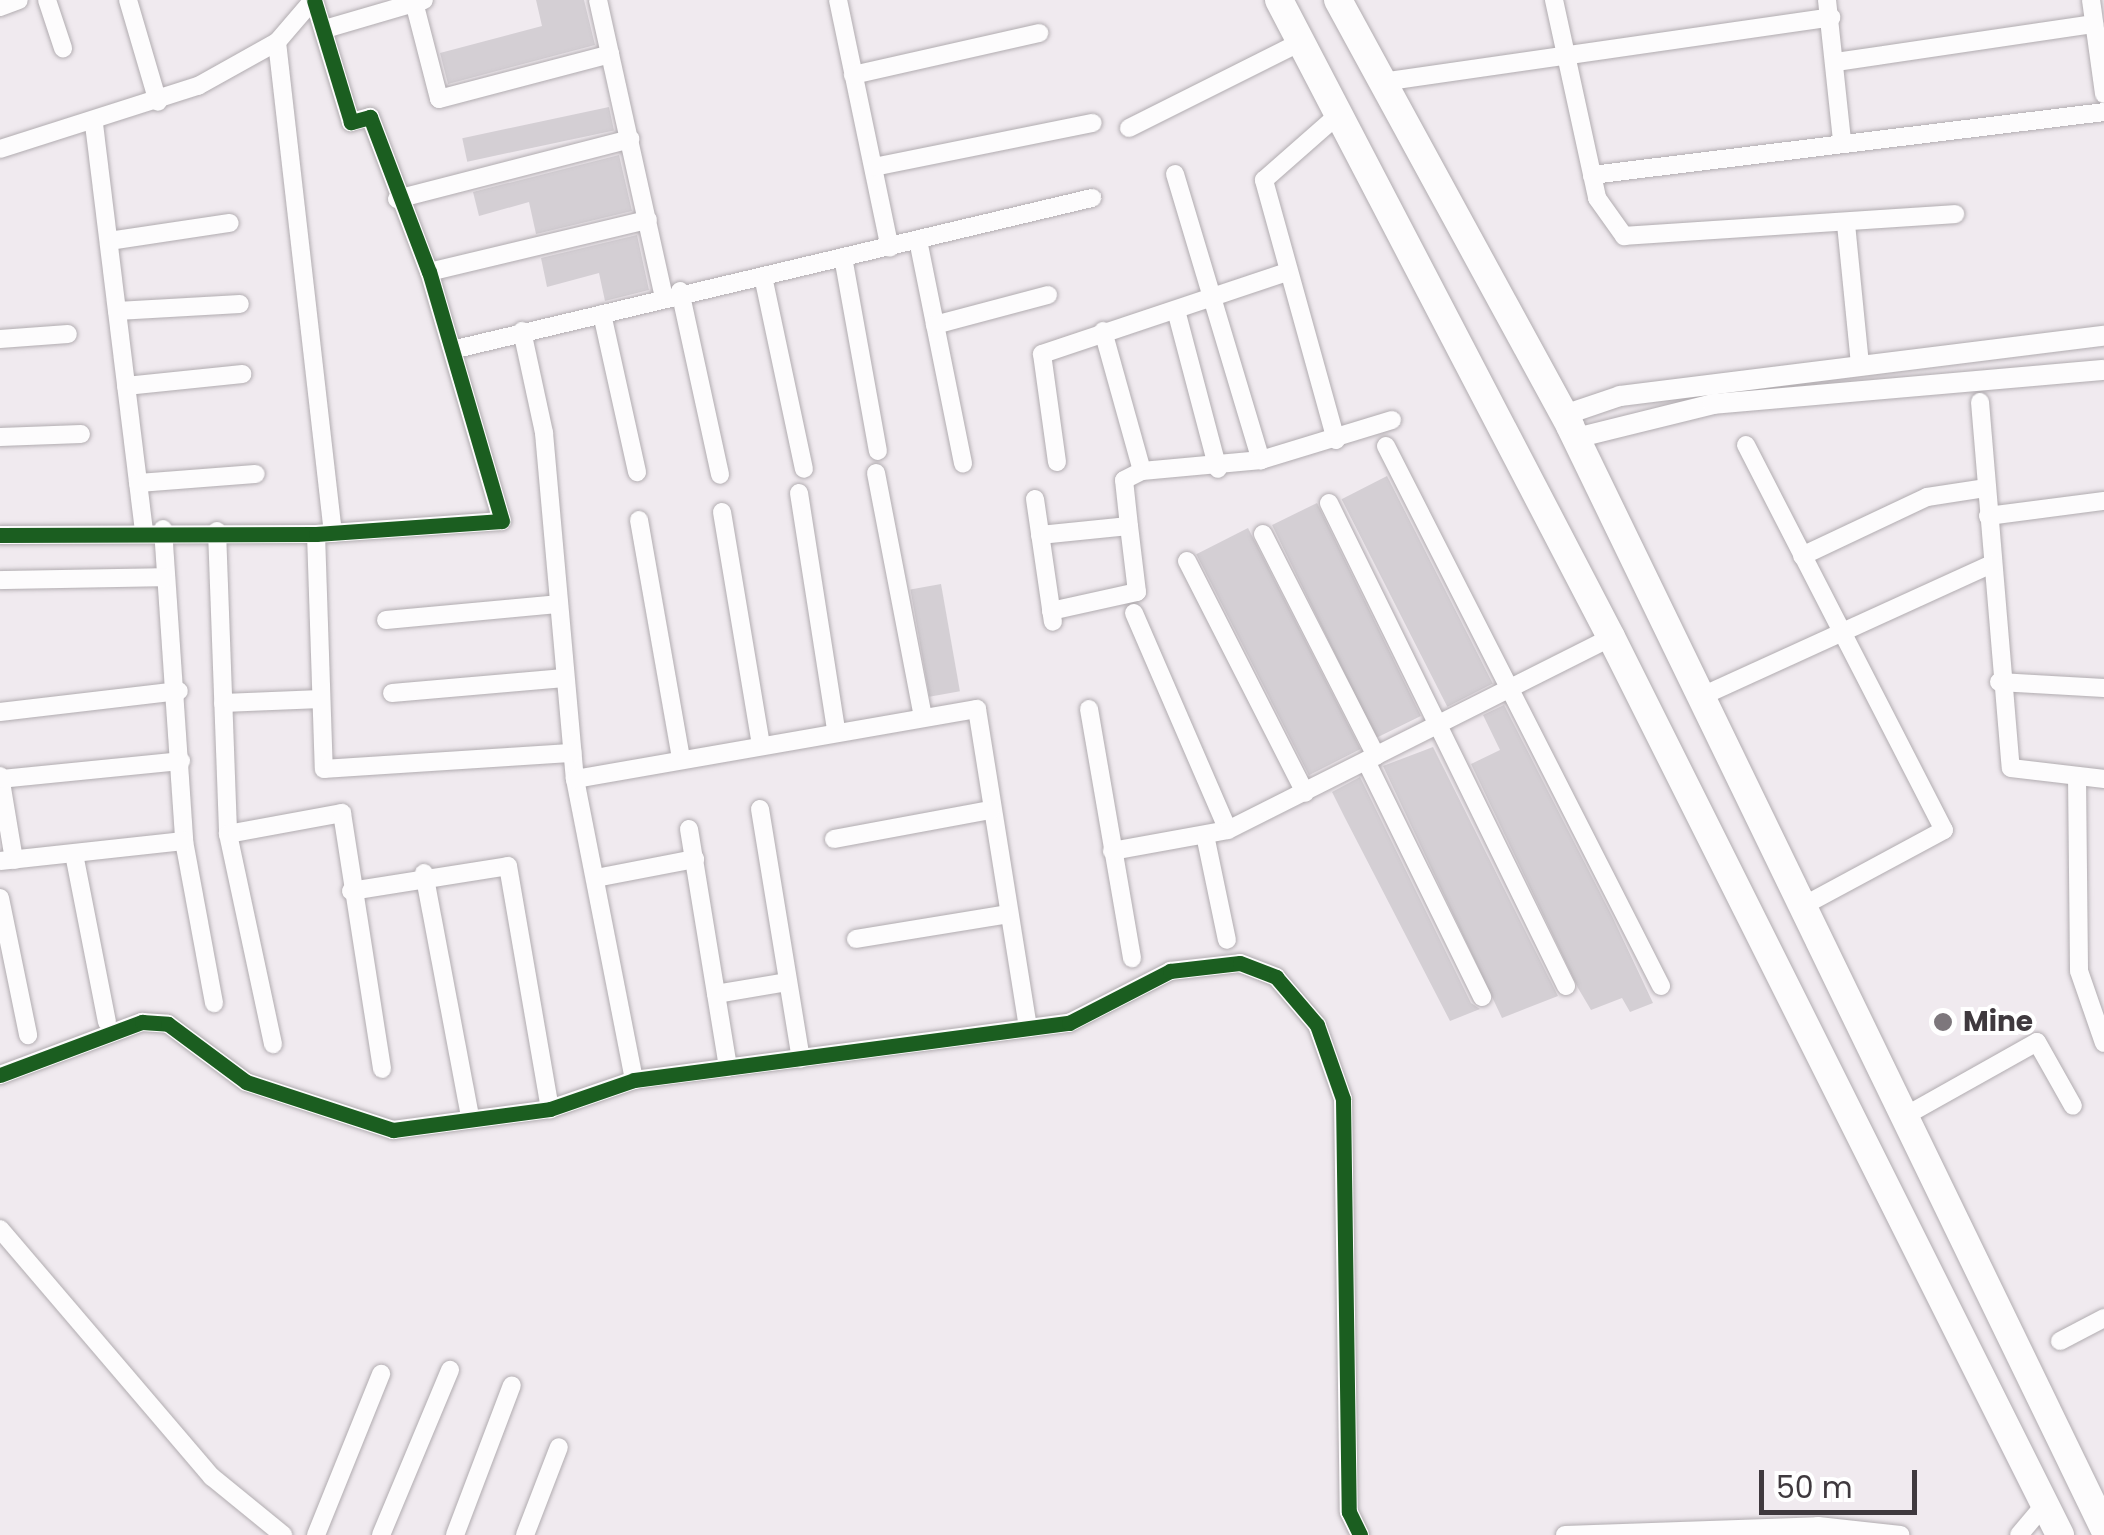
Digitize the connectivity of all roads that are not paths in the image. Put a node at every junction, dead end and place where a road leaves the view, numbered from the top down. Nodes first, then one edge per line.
1 (19, 0) edge
2 (46, 0) edge
3 (128, 0) edge
4 (313, 0) edge
5 (598, 0) edge
6 (838, 0) edge
7 (1279, 0) edge
8 (1338, 0) edge
9 (1554, 0) edge
10 (2091, 0) edge
11 (419, 1) edge
12 (0, 7) edge
13 (1829, 9) edge
14 (2094, 24) junction
15 (325, 29) junction
16 (1039, 33) dead end
17 (278, 42) junction
18 (1300, 43) junction
19 (63, 48) dead end
20 (610, 54) junction
21 (1569, 55) junction
22 (1836, 62) junction
23 (853, 75) junction
24 (1382, 82) junction
25 (2104, 94) edge
26 (158, 102) junction
27 (2104, 112) edge
28 (1338, 115) junction
29 (1093, 123) dead end
30 (94, 124) junction
31 (1129, 128) dead end
32 (630, 140) junction
33 (1842, 141) junction
34 (0, 149) edge
35 (874, 167) junction
36 (1175, 174) dead end
37 (1592, 176) junction
38 (1092, 198) dead end
39 (396, 199) junction
40 (1955, 214) dead end
41 (648, 220) junction
42 (230, 223) dead end
43 (1846, 224) junction
44 (918, 240) junction
45 (108, 241) junction
46 (890, 248) junction
47 (844, 257) junction
48 (429, 272) junction
49 (1286, 272) junction
50 (764, 281) junction
51 (672, 295) junction
52 (1048, 295) dead end
53 (1212, 303) junction
54 (240, 304) dead end
55 (117, 310) junction
56 (602, 314) junction
57 (1177, 314) junction
58 (936, 325) junction
59 (522, 331) junction
60 (1102, 332) junction
61 (68, 334) dead end
62 (2104, 336) edge
63 (0, 338) edge
64 (456, 349) junction
65 (1860, 365) junction
66 (2104, 370) edge
67 (242, 374) dead end
68 (126, 386) junction
69 (1980, 402) dead end
70 (1392, 420) dead end
71 (1570, 426) junction
72 (81, 434) dead end
73 (0, 437) edge
74 (1336, 440) junction
75 (1746, 445) dead end
76 (1386, 446) dead end
77 (878, 451) dead end
78 (1261, 460) junction
79 (1057, 462) dead end
80 (962, 464) dead end
81 (1218, 468) junction
82 (804, 470) dead end
83 (1142, 471) junction
84 (636, 472) dead end
85 (876, 473) dead end
86 (256, 474) dead end
87 (720, 475) dead end
88 (138, 483) junction
89 (1986, 488) junction
90 (798, 493) dead end
91 (1034, 499) dead end
92 (2104, 500) edge
93 (1328, 503) dead end
94 (722, 512) dead end
95 (1988, 516) junction
96 (640, 520) dead end
97 (1128, 526) junction
98 (163, 529) junction
99 (144, 531) junction
100 (217, 531) junction
101 (324, 533) junction
102 (1263, 534) dead end
103 (1040, 535) junction
104 (0, 536) edge
105 (1802, 556) junction
106 (1188, 561) dead end
107 (1992, 564) junction
108 (164, 577) junction
109 (0, 580) edge
110 (557, 604) junction
111 (1134, 613) dead end
112 (386, 620) dead end
113 (1839, 629) junction
114 (1611, 637) junction
115 (564, 678) junction
116 (2000, 682) junction
117 (1510, 685) junction
118 (2104, 688) edge
119 (178, 691) junction
120 (392, 693) dead end
121 (1700, 697) junction
122 (322, 699) junction
123 (224, 703) junction
124 (1089, 709) dead end
125 (0, 712) edge
126 (923, 717) junction
127 (1438, 720) junction
128 (836, 730) junction
129 (761, 744) junction
130 (572, 754) junction
131 (681, 757) junction
132 (1371, 758) junction
133 (181, 760) junction
134 (2076, 776) junction
135 (0, 778) edge
136 (2104, 779) edge
137 (575, 780) junction
138 (1305, 793) junction
139 (760, 809) dead end
140 (991, 810) junction
141 (689, 829) dead end
142 (1228, 830) junction
143 (228, 834) junction
144 (1206, 835) junction
145 (834, 839) dead end
146 (184, 841) junction
147 (1112, 851) junction
148 (74, 854) junction
149 (695, 859) junction
150 (7, 861) edge
151 (424, 873) junction
152 (596, 878) junction
153 (351, 891) junction
154 (0, 898) edge
155 (1803, 906) junction
156 (1009, 914) junction
157 (856, 939) dead end
158 (1227, 940) dead end
159 (1132, 958) dead end
160 (788, 982) junction
161 (1566, 986) dead end
162 (1661, 986) dead end
163 (716, 994) junction
164 (1482, 997) dead end
165 (214, 1003) dead end
166 (106, 1022) dead end
167 (1028, 1028) junction
168 (28, 1036) dead end
169 (2104, 1043) edge
170 (273, 1044) dead end
171 (801, 1059) junction
172 (728, 1068) junction
173 (382, 1069) dead end
174 (0, 1074) edge
175 (634, 1080) junction
176 (2072, 1106) dead end
177 (550, 1108) junction
178 (1905, 1116) junction
179 (470, 1117) junction
180 (0, 1229) edge
181 (2104, 1318) edge
182 (2060, 1341) dead end
183 (450, 1370) dead end
184 (380, 1374) dead end
185 (512, 1384) dead end
186 (559, 1447) dead end
187 (2045, 1504) junction
188 (2104, 1528) edge
189 (284, 1535) edge
190 (316, 1535) edge
191 (381, 1535) edge
192 (455, 1535) edge
193 (526, 1535) edge
194 (1360, 1535) edge
195 (1565, 1535) edge
196 (1901, 1535) edge
197 (2019, 1535) edge
198 (2060, 1535) edge

1 - 12 street
2 - 19 street
3 - 26 street
4 - 15 street
4 - 17 street
5 - 20 street
6 - 23 street
7 - 18 main road
8 - 24 main road
9 - 21 street
10 - 14 street
11 - 15 street
11 - 20 street
13 - 21 street
13 - 22 street
14 - 22 street
14 - 25 street
15 - 39 street
16 - 23 street
17 - 26 street
17 - 101 street
18 - 28 main road
18 - 31 street
20 - 32 street
21 - 24 street
21 - 37 street
22 - 33 street
23 - 35 street
24 - 71 main road
26 - 30 street
27 - 33 street
28 - 49 street
28 - 114 main road
29 - 35 street
30 - 34 street
30 - 45 street
32 - 39 street
32 - 41 street
33 - 37 street
35 - 46 street
36 - 53 street
37 - 43 street
38 - 44 street
39 - 48 street
40 - 43 street
41 - 48 street
41 - 51 street
42 - 45 street
43 - 65 street
44 - 46 street
44 - 58 street
45 - 55 street
46 - 47 street
47 - 50 street
47 - 77 street
48 - 64 street
49 - 53 street
49 - 74 street
50 - 51 street
50 - 82 street
51 - 56 street
51 - 87 street
52 - 58 street
53 - 57 street
53 - 78 street
54 - 55 street
55 - 68 street
56 - 59 street
56 - 84 street
57 - 60 street
57 - 81 street
58 - 80 street
59 - 64 street
59 - 110 street
60 - 79 street
60 - 83 street
61 - 63 street
62 - 65 street
64 - 101 street
65 - 71 street
66 - 71 street
67 - 68 street
68 - 88 street
69 - 89 street
70 - 74 street
71 - 121 main road
72 - 73 street
74 - 78 street
75 - 105 street
76 - 117 street
78 - 81 street
81 - 83 street
83 - 97 street
85 - 126 street
86 - 88 street
88 - 99 street
89 - 95 street
89 - 105 street
90 - 128 street
91 - 103 street
92 - 95 street
93 - 127 street
94 - 129 street
95 - 107 street
96 - 131 street
97 - 103 street
97 - 103 street
98 - 99 street
98 - 100 street
98 - 108 street
99 - 104 street
100 - 101 street
100 - 123 street
101 - 122 street
102 - 132 street
105 - 113 street
106 - 138 street
107 - 113 street
107 - 116 street
108 - 109 street
108 - 119 street
110 - 112 street
110 - 115 street
111 - 142 street
113 - 121 street
113 - 155 street
114 - 117 street
114 - 187 main road
115 - 120 street
115 - 130 street
116 - 118 street
116 - 134 street
117 - 127 street
117 - 162 street
119 - 125 street
119 - 133 street
121 - 155 main road
122 - 123 street
122 - 130 street
123 - 143 street
124 - 147 street
126 - 128 street
126 - 140 street
127 - 132 street
127 - 161 street
128 - 129 street
129 - 131 street
130 - 137 street
131 - 137 street
132 - 138 street
132 - 164 street
133 - 135 street
133 - 146 street
134 - 136 street
134 - 169 street
135 - 150 street
137 - 152 street
138 - 142 street
139 - 160 street
140 - 145 street
140 - 156 street
141 - 149 street
142 - 144 street
143 - 153 street
143 - 170 street
144 - 147 street
144 - 158 street
146 - 148 street
146 - 165 street
147 - 159 street
148 - 150 street
148 - 166 street
149 - 152 street
149 - 163 street
151 - 153 street
151 - 177 street
151 - 179 street
152 - 175 street
153 - 173 street
154 - 168 street
155 - 178 main road
156 - 157 street
156 - 167 street
160 - 163 street
160 - 171 street
163 - 172 street
167 - 171 street
167 - 194 street
171 - 172 street
172 - 175 street
174 - 179 street
175 - 177 street
176 - 178 street
177 - 179 street
178 - 188 main road
180 - 189 street
181 - 182 street
183 - 191 street
184 - 190 street
185 - 192 street
186 - 193 street
187 - 197 street
187 - 198 main road
195 - 196 street

